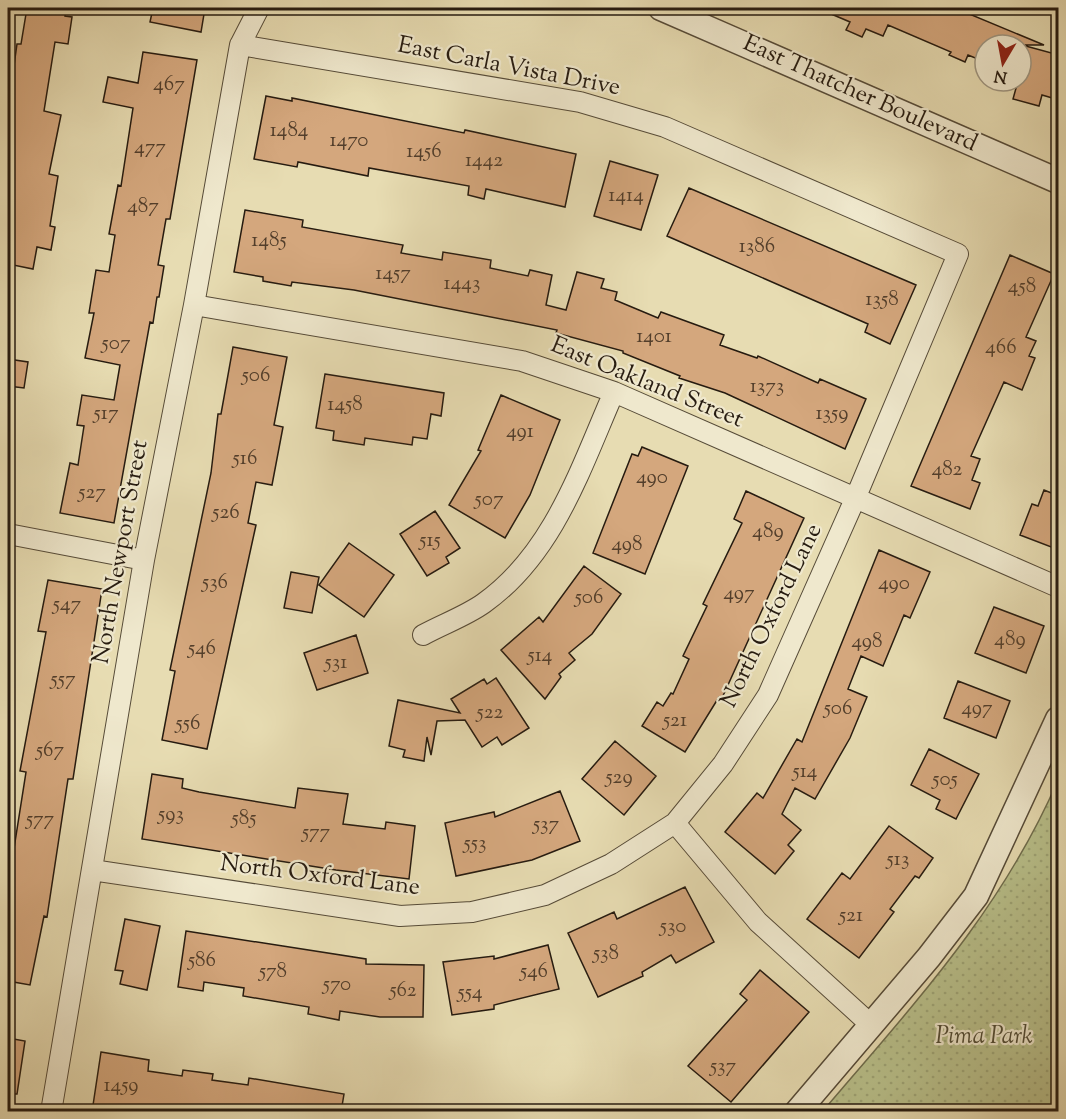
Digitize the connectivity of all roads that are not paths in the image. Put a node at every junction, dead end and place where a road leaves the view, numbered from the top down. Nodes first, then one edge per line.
1 (259, 8) edge
2 (661, 8) edge
3 (240, 45) junction
4 (1059, 181) edge
5 (958, 254) joint
6 (194, 306) junction
7 (614, 392) junction
8 (855, 499) junction
9 (8, 534) edge
10 (144, 560) junction
11 (1059, 587) edge
12 (423, 634) dead end
13 (1059, 719) edge
14 (675, 823) junction
15 (92, 870) junction
16 (870, 1024) junction
17 (51, 1112) edge
18 (797, 1112) edge

1 - 3 street, North Newport Street
2 - 4 street, East Thatcher Boulevard
3 - 5 street, East Carla Vista Drive
3 - 6 street, North Newport Street
5 - 8 street, North Oxford Lane
6 - 7 street, East Oakland Street
6 - 10 street, North Newport Street
7 - 8 street, East Oakland Street
7 - 12 street
8 - 11 street, East Oakland Street
8 - 14 street, North Oxford Lane
9 - 10 street
10 - 15 street, North Newport Street
13 - 16 street
14 - 15 street, North Oxford Lane
14 - 16 street
15 - 17 street, North Newport Street
16 - 18 street

